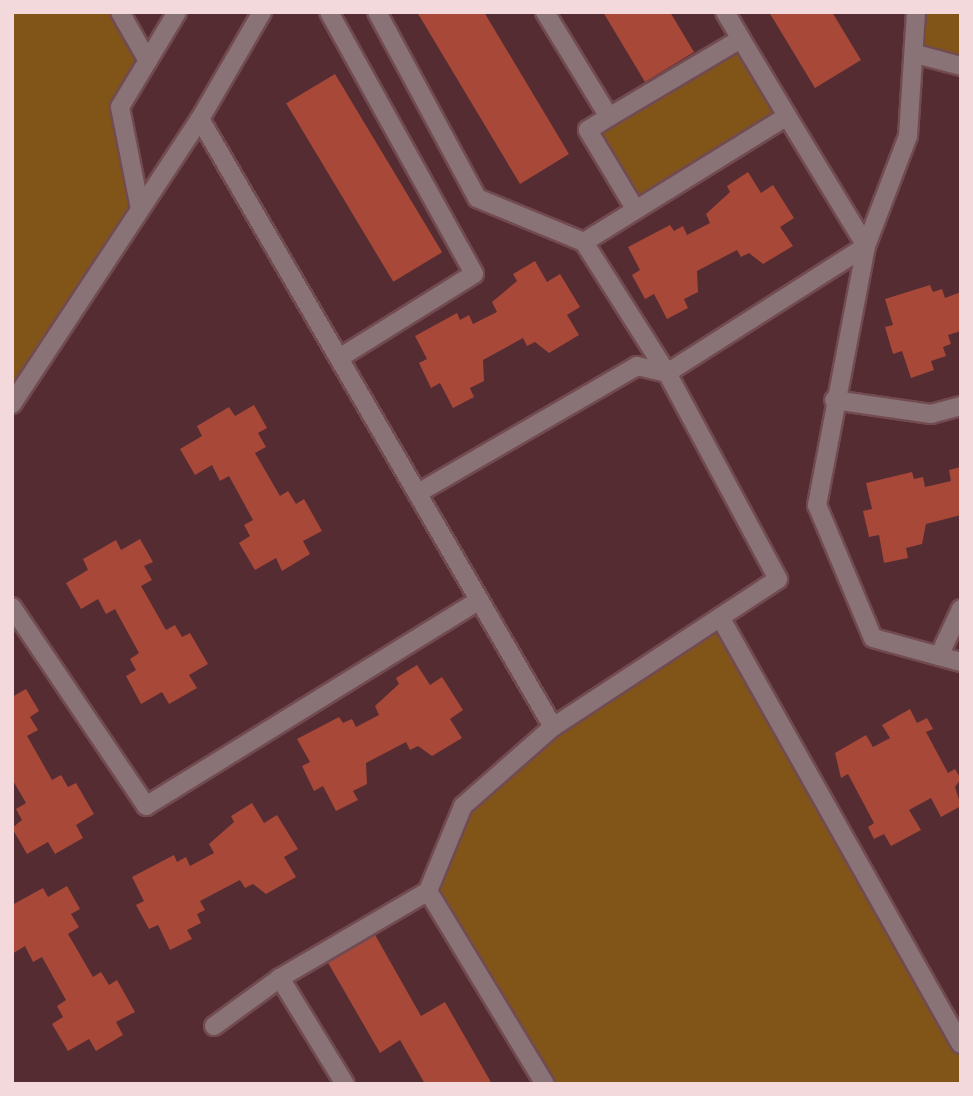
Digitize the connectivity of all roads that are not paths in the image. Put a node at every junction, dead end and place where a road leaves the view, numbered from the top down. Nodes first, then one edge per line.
1 (120, 12) edge
2 (177, 12) edge
3 (262, 12) edge
4 (329, 12) edge
5 (377, 12) edge
6 (545, 12) edge
7 (724, 12) edge
8 (918, 14) edge
9 (741, 39) junction
10 (916, 54) junction
11 (148, 61) junction
12 (961, 66) edge
13 (787, 116) junction
14 (609, 117) junction
15 (200, 120) junction
16 (634, 207) junction
17 (140, 209) junction
18 (584, 242) junction
19 (866, 246) junction
20 (339, 358) junction
21 (667, 373) junction
22 (834, 400) junction
23 (12, 404) edge
24 (961, 406) edge
25 (418, 493) junction
26 (480, 600) junction
27 (12, 607) edge
28 (961, 609) edge
29 (720, 617) junction
30 (939, 656) junction
31 (961, 662) edge
32 (553, 727) junction
33 (428, 891) junction
34 (280, 978) junction
35 (214, 1026) dead end
36 (961, 1044) edge
37 (345, 1084) edge
38 (545, 1084) edge

1 - 11 street
2 - 11 street
3 - 15 street
4 - 20 street
5 - 18 street
6 - 14 street
7 - 9 street
8 - 10 street
9 - 13 street
9 - 14 street
10 - 12 street
10 - 19 street
11 - 17 street
13 - 16 street
13 - 19 street
14 - 16 street
15 - 17 street
15 - 20 street
16 - 18 street
17 - 23 street
18 - 21 street
19 - 21 street
19 - 22 street
20 - 25 street
21 - 25 street
21 - 29 street
22 - 24 street
22 - 30 street
25 - 26 street
26 - 27 street
26 - 32 street
28 - 30 street
29 - 32 street
29 - 36 street
30 - 31 street
32 - 33 street
33 - 34 street
33 - 38 street
34 - 35 street
34 - 37 street

